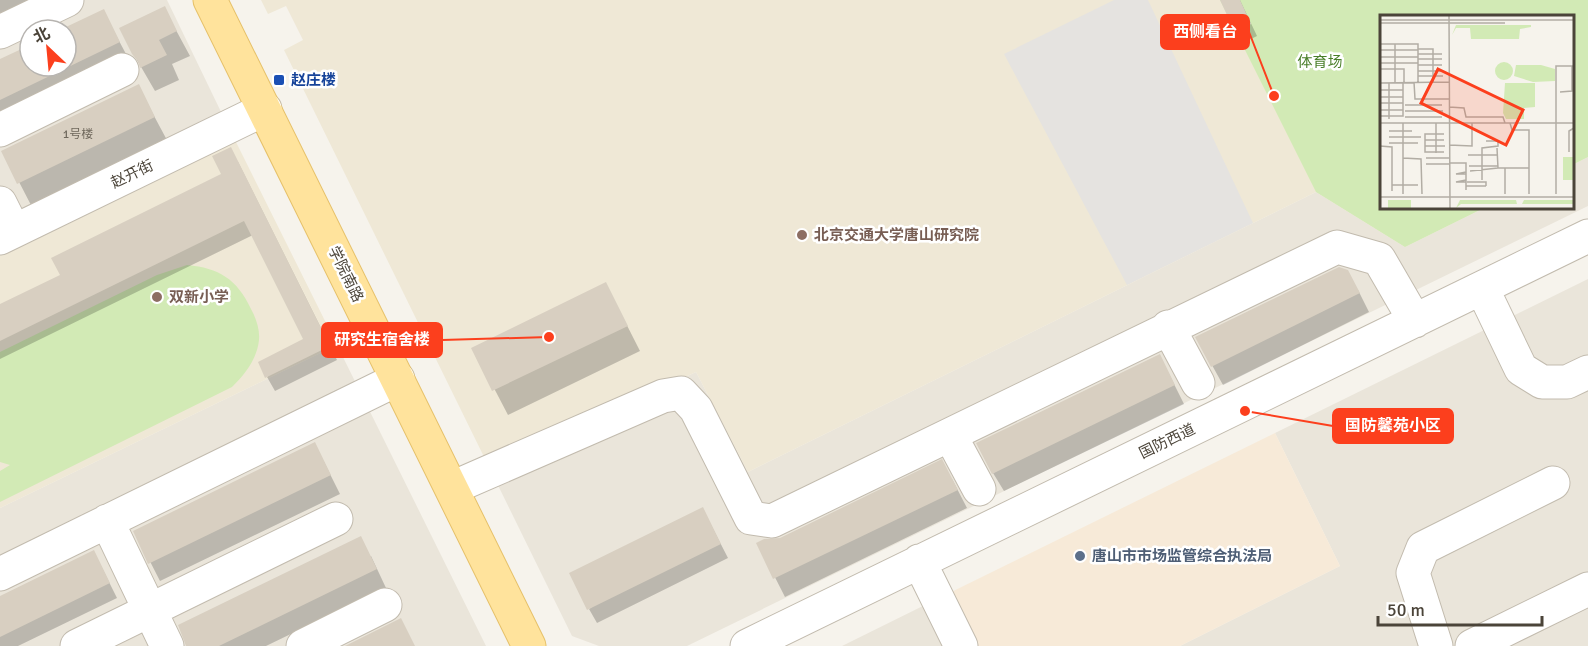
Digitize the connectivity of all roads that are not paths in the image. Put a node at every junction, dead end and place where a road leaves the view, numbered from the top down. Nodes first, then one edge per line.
1 (67, 0) edge
2 (210, 0) edge
3 (0, 33) edge
4 (122, 70) dead end
5 (265, 109) junction
6 (0, 130) edge
7 (0, 203) edge
8 (7, 235) edge
9 (1588, 236) edge
10 (1482, 288) junction
11 (1415, 321) junction
12 (1168, 327) junction
13 (1588, 372) edge
14 (398, 379) junction
15 (1198, 383) dead end
16 (950, 435) junction
17 (1553, 483) dead end
18 (452, 488) junction
19 (979, 489) dead end
20 (336, 519) dead end
21 (107, 521) junction
22 (919, 561) junction
23 (0, 574) edge
24 (1588, 589) edge
25 (385, 606) dead end
26 (150, 610) junction
27 (78, 646) edge
28 (167, 646) edge
29 (303, 646) edge
30 (529, 646) edge
31 (747, 646) edge
32 (961, 646) edge
33 (1436, 646) edge
34 (1472, 646) edge

1 - 3 street
2 - 5 main road, 学院南路
4 - 6 street
5 - 8 street, 赵开街
5 - 14 main road, 学院南路
7 - 8 street
9 - 10 street, 国防西道
10 - 11 street, 国防西道
10 - 13 street
11 - 12 street
11 - 22 street, 国防西道
12 - 15 street
12 - 16 street
14 - 18 main road, 学院南路
14 - 21 street
16 - 18 street
16 - 19 street
17 - 33 street
18 - 30 main road, 学院南路
20 - 26 street
21 - 23 street
21 - 26 street
22 - 31 street, 国防西道
22 - 32 street
24 - 34 street
25 - 29 street
26 - 27 street
26 - 28 street

